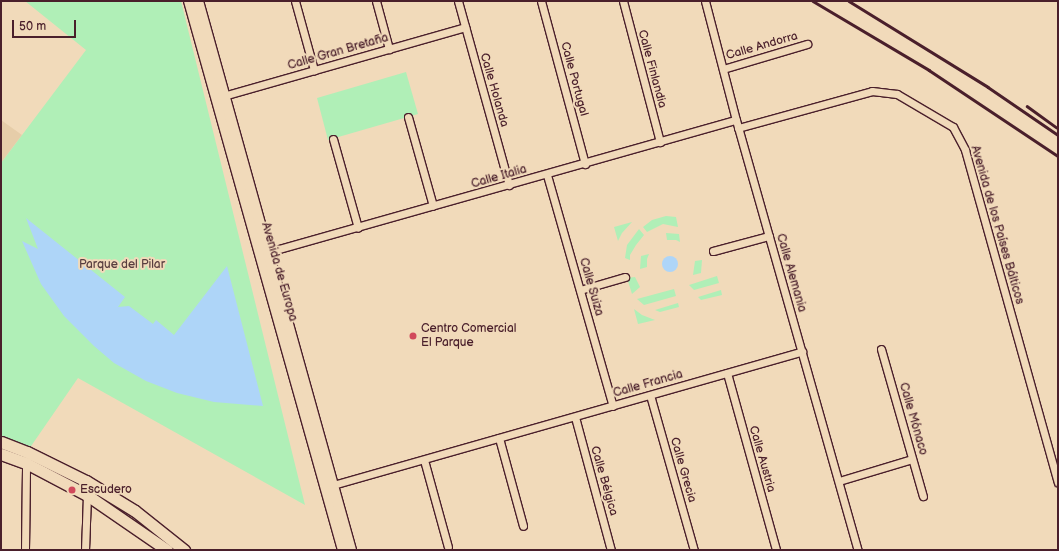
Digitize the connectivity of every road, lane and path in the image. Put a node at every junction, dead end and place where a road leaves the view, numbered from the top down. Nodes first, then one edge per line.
1 (189, 1) edge
2 (198, 1) edge
3 (295, 1) edge
4 (376, 1) edge
5 (458, 1) edge
6 (541, 1) edge
7 (623, 1) edge
8 (705, 1) edge
9 (465, 27) junction
10 (807, 44) dead end
11 (389, 49) junction
12 (723, 69) junction
13 (314, 70) junction
14 (220, 97) junction
15 (408, 117) dead end
16 (736, 120) junction
17 (738, 128) junction
18 (333, 139) dead end
19 (660, 142) junction
20 (585, 164) junction
21 (547, 175) junction
22 (509, 185) junction
23 (434, 206) junction
24 (358, 228) junction
25 (769, 236) junction
26 (713, 251) dead end
27 (264, 253) junction
28 (625, 276) dead end
29 (580, 290) junction
30 (881, 349) dead end
31 (802, 351) junction
32 (726, 373) junction
33 (650, 395) junction
34 (613, 406) junction
35 (574, 417) junction
36 (499, 438) junction
37 (1, 442) edge
38 (1, 454) edge
39 (912, 459) junction
40 (424, 460) junction
41 (26, 463) junction
42 (839, 481) junction
43 (1058, 482) edge
44 (333, 485) junction
45 (87, 495) junction
46 (923, 496) dead end
47 (523, 526) dead end
48 (448, 547) dead end
49 (25, 550) edge
50 (85, 550) edge
51 (166, 550) edge
52 (184, 550) edge
53 (343, 550) edge
54 (351, 550) edge
55 (611, 550) edge
56 (694, 550) edge
57 (776, 550) edge
58 (858, 550) edge

1 - 14 main road, Avenida de Europa
2 - 14 main road, Avenida de Europa
3 - 13 street
4 - 11 street
5 - 9 street, Calle Holanda
6 - 20 street, Calle Portugal
7 - 19 street, Calle Finlandia
8 - 12 street, Calle Alemania
9 - 11 street, Calle Gran Bretaña
9 - 22 street, Calle Holanda
10 - 12 street, Calle Andorra
11 - 13 street, Calle Gran Bretaña
12 - 16 street, Calle Alemania
13 - 14 street, Calle Gran Bretaña
14 - 27 main road, Avenida de Europa
15 - 23 street
16 - 17 street, Calle Alemania
16 - 19 street, Calle Italia
17 - 25 street, Calle Alemania
17 - 43 street, Avenida de los Países Bálticos
18 - 24 street
19 - 20 street, Calle Italia
20 - 21 street, Calle Italia
21 - 22 street, Calle Italia
21 - 29 street, Calle Suiza
22 - 23 street, Calle Italia
23 - 24 street, Calle Italia
24 - 27 street, Calle Italia
25 - 26 street
25 - 31 street, Calle Alemania
27 - 44 main road, Avenida de Europa
27 - 53 main road, Avenida de Europa
28 - 29 street
29 - 34 street, Calle Suiza
30 - 39 street, Calle Mónaco
31 - 32 street, Calle Francia
31 - 42 street, Calle Alemania
32 - 33 street, Calle Francia
32 - 57 street, Calle Austria
33 - 34 street, Calle Francia
33 - 56 street, Calle Grecia
34 - 35 street, Calle Francia
35 - 36 street, Calle Francia
35 - 55 street, Calle Bélgica
36 - 40 street, Calle Francia
36 - 47 street
37 - 52 main road
38 - 41 main road
39 - 42 street
39 - 46 street, Calle Mónaco
40 - 44 street, Calle Francia
40 - 48 street
41 - 45 main road
41 - 49 street
42 - 58 street, Calle Alemania
44 - 54 main road, Avenida de Europa
45 - 50 street
45 - 51 main road

